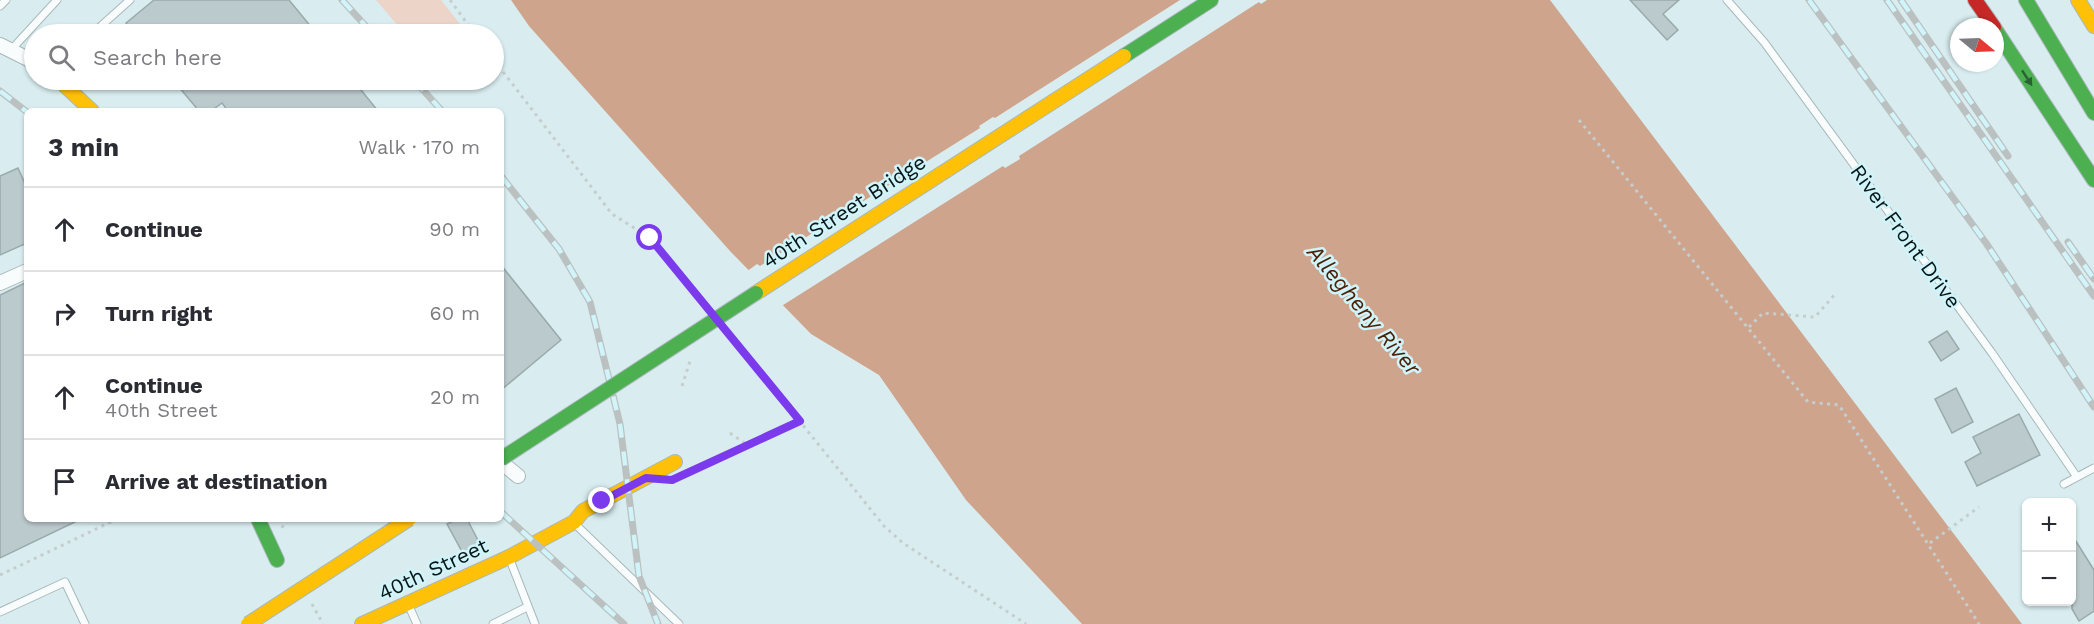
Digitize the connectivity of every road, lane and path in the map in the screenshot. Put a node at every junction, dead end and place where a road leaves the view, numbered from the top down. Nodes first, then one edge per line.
1 (6, 0) edge
2 (57, 0) edge
3 (130, 0) edge
4 (450, 0) edge
5 (1211, 0) edge
6 (1727, 0) edge
7 (1975, 0) edge
8 (2026, 0) edge
9 (2078, 0) edge
10 (0, 6) edge
11 (1987, 18) edge
12 (32, 24) edge
13 (103, 24) edge
14 (468, 24) edge
15 (2094, 26) edge
16 (24, 31) edge
17 (2004, 43) edge
18 (6, 48) edge
19 (24, 57) edge
20 (504, 73) edge
21 (70, 90) edge
22 (89, 108) edge
23 (2094, 113) edge
24 (1579, 120) dead end
25 (2094, 180) edge
26 (24, 272) edge
27 (0, 283) edge
28 (1836, 293) dead end
29 (709, 310) dead end
30 (1749, 327) junction
31 (724, 328) dead end
32 (800, 421) junction
33 (730, 433) dead end
34 (749, 446) junction
35 (504, 458) edge
36 (675, 462) dead end
37 (504, 463) edge
38 (2094, 468) edge
39 (683, 475) dead end
40 (518, 476) dead end
41 (2078, 477) junction
42 (2064, 484) dead end
43 (1979, 507) dead end
44 (111, 522) edge
45 (259, 522) edge
46 (404, 522) edge
47 (574, 522) junction
48 (1930, 543) junction
49 (508, 557) junction
50 (278, 560) dead end
51 (0, 574) edge
52 (408, 604) junction
53 (527, 607) junction
54 (0, 612) edge
55 (85, 624) edge
56 (248, 624) edge
57 (362, 624) edge
58 (417, 624) edge
59 (493, 624) edge
60 (535, 624) edge
61 (679, 624) edge
62 (1026, 624) edge
63 (1979, 624) edge

1 - 10 lane
2 - 12 lane
3 - 13 lane
4 - 14 path
5 - 35 main road, 40th Street Bridge, bridge
6 - 41 lane, River Front Drive
7 - 11 main road
8 - 23 main road
9 - 15 main road
16 - 18 lane
17 -> 25 main road
18 - 19 street
20 - 29 path
21 - 22 main road
24 - 30 path
26 - 27 street
28 - 30 path
30 - 48 path
31 - 32 path
32 - 34 path
32 - 62 path
33 - 34 path
34 - 39 path
36 - 47 main road, 40th Street
37 - 40 street
38 - 41 lane
41 - 42 lane
43 - 48 path
44 - 51 path
45 - 50 main road
46 - 56 main road, bridge
47 - 49 main road, 40th Street
47 - 61 lane
48 - 63 path
49 - 52 main road, 40th Street
49 - 53 lane
52 - 57 main road, 40th Street
52 - 58 lane
53 - 59 lane
53 - 60 lane
54 - 55 lane

